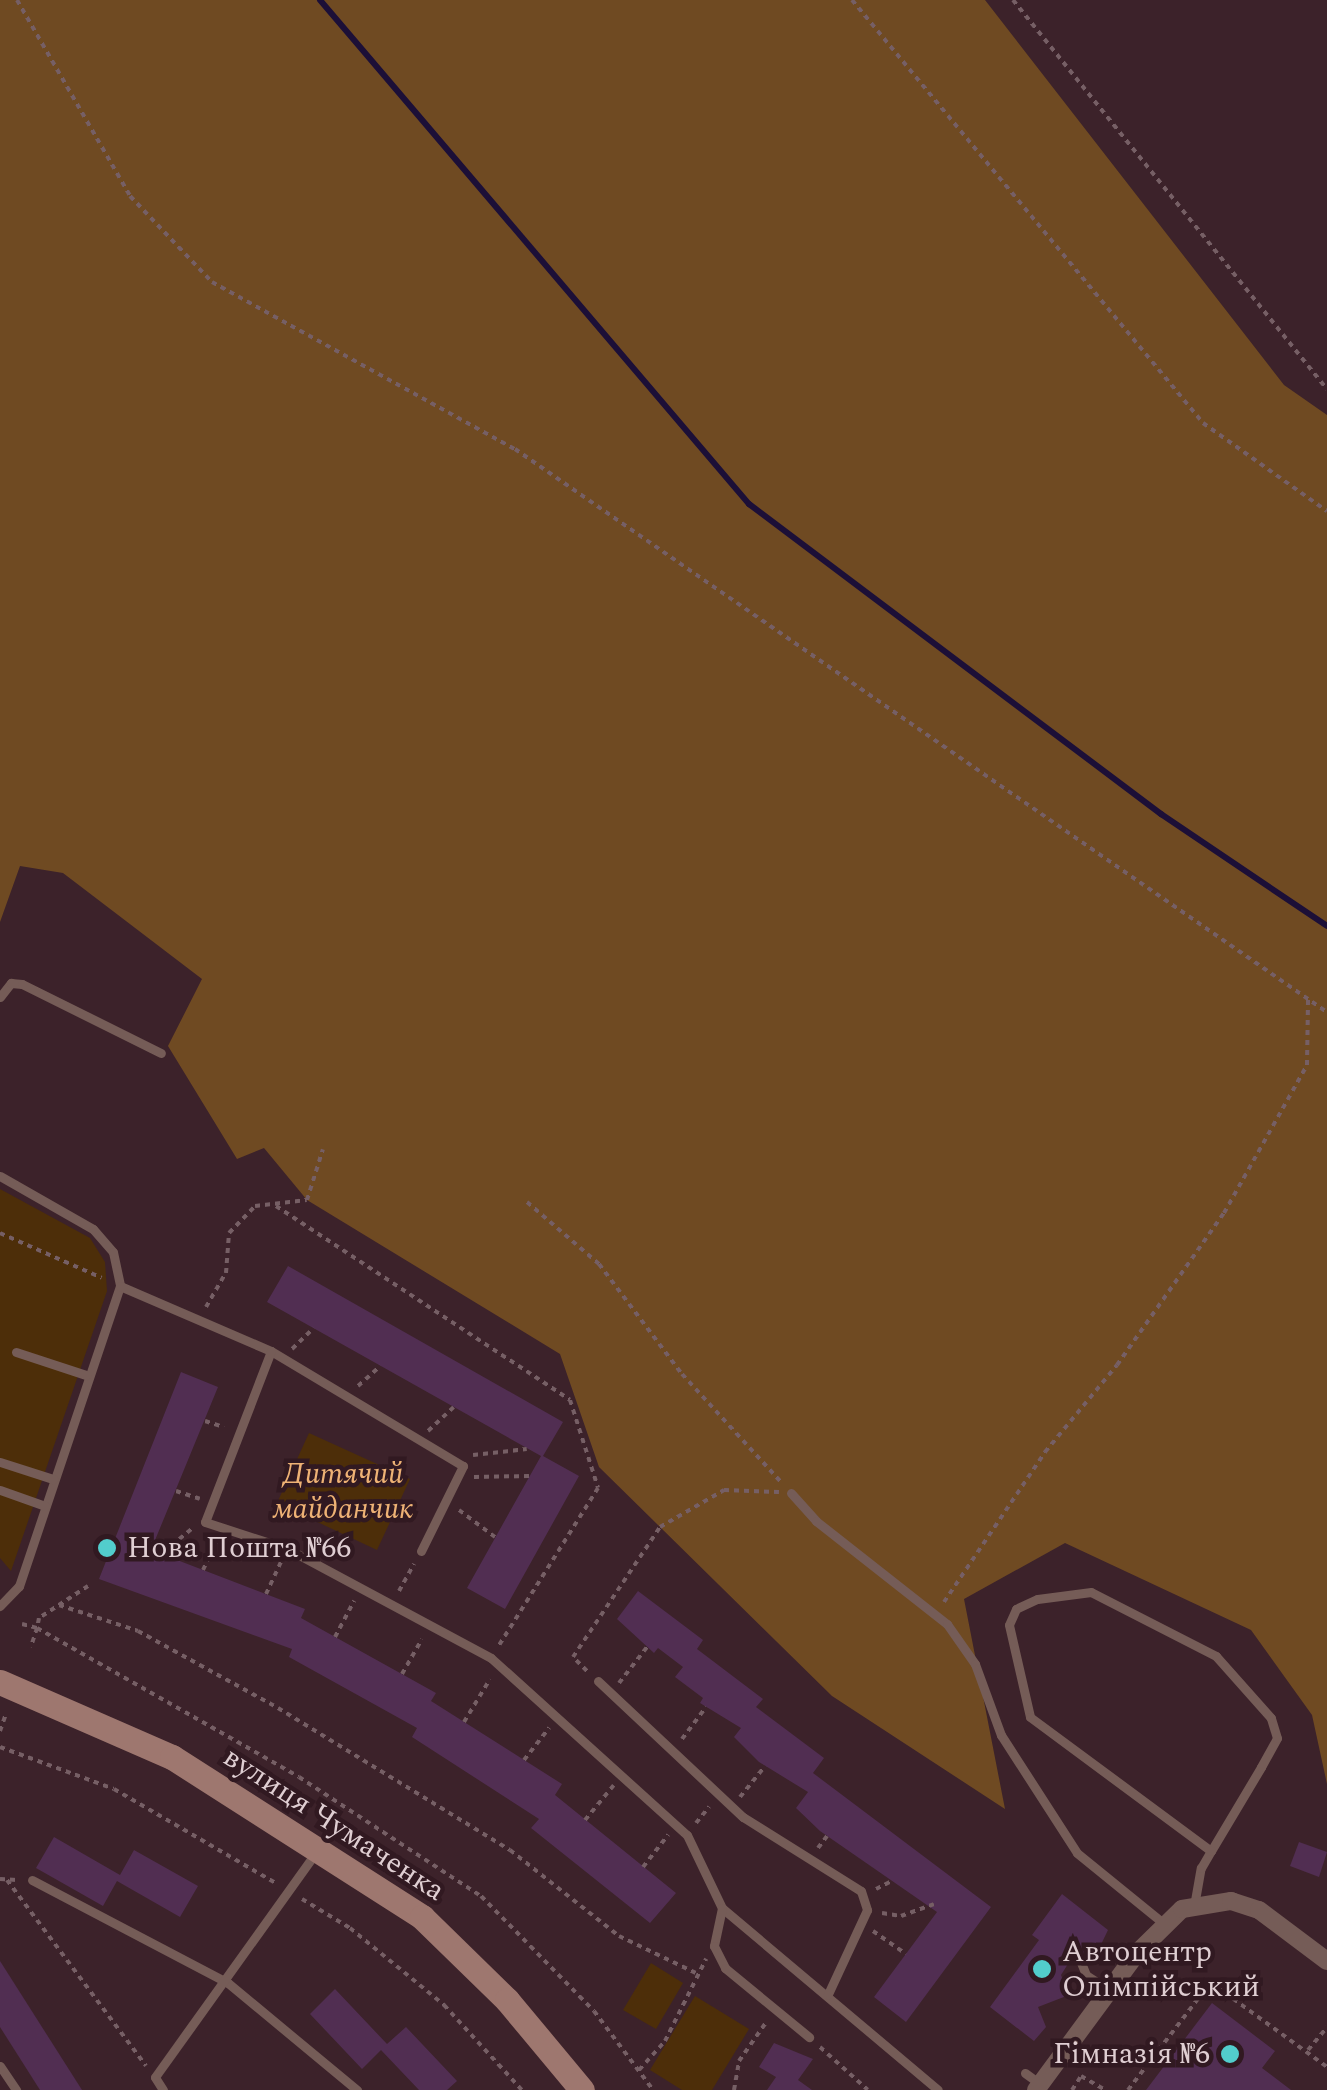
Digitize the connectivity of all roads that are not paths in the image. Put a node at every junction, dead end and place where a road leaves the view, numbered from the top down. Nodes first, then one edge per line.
1 (0, 997) edge
2 (162, 1052) dead end
3 (0, 1176) edge
4 (120, 1286) junction
5 (271, 1351) junction
6 (16, 1352) dead end
7 (86, 1375) junction
8 (0, 1462) edge
9 (53, 1479) junction
10 (0, 1490) edge
11 (791, 1493) road end
12 (45, 1506) junction
13 (421, 1552) road end
14 (0, 1606) edge
15 (598, 1681) road end
16 (0, 1682) edge
17 (320, 1846) junction
18 (1212, 1851) junction
19 (32, 1880) dead end
20 (1194, 1906) junction
21 (722, 1908) junction
22 (1162, 1922) junction
23 (1080, 1960) dead end
24 (1327, 1961) edge
25 (228, 1983) junction
26 (1109, 1990) junction
27 (828, 1994) junction
28 (808, 2037) road end
29 (0, 2066) edge
30 (1034, 2082) edge
31 (16, 2090) edge
32 (163, 2090) edge
33 (358, 2090) edge
34 (582, 2090) edge
35 (938, 2090) edge

1 - 2 lane
3 - 4 lane
4 - 5 lane
4 - 7 lane
5 - 13 lane
5 - 21 lane
6 - 7 lane
7 - 9 lane
8 - 9 lane
9 - 12 lane
10 - 12 lane
11 - 22 lane
12 - 14 lane
15 - 27 lane
16 - 17 street, вулиця Чумаченка
17 - 25 lane
17 - 34 street, вулиця Чумаченка
18 - 18 lane
18 - 20 lane
19 - 25 lane
20 - 22 street
20 - 24 street
21 - 27 lane
21 - 28 lane
22 - 26 street
23 - 26 lane
25 - 32 lane
25 - 33 lane
26 - 30 street
27 - 35 lane
29 - 31 lane

